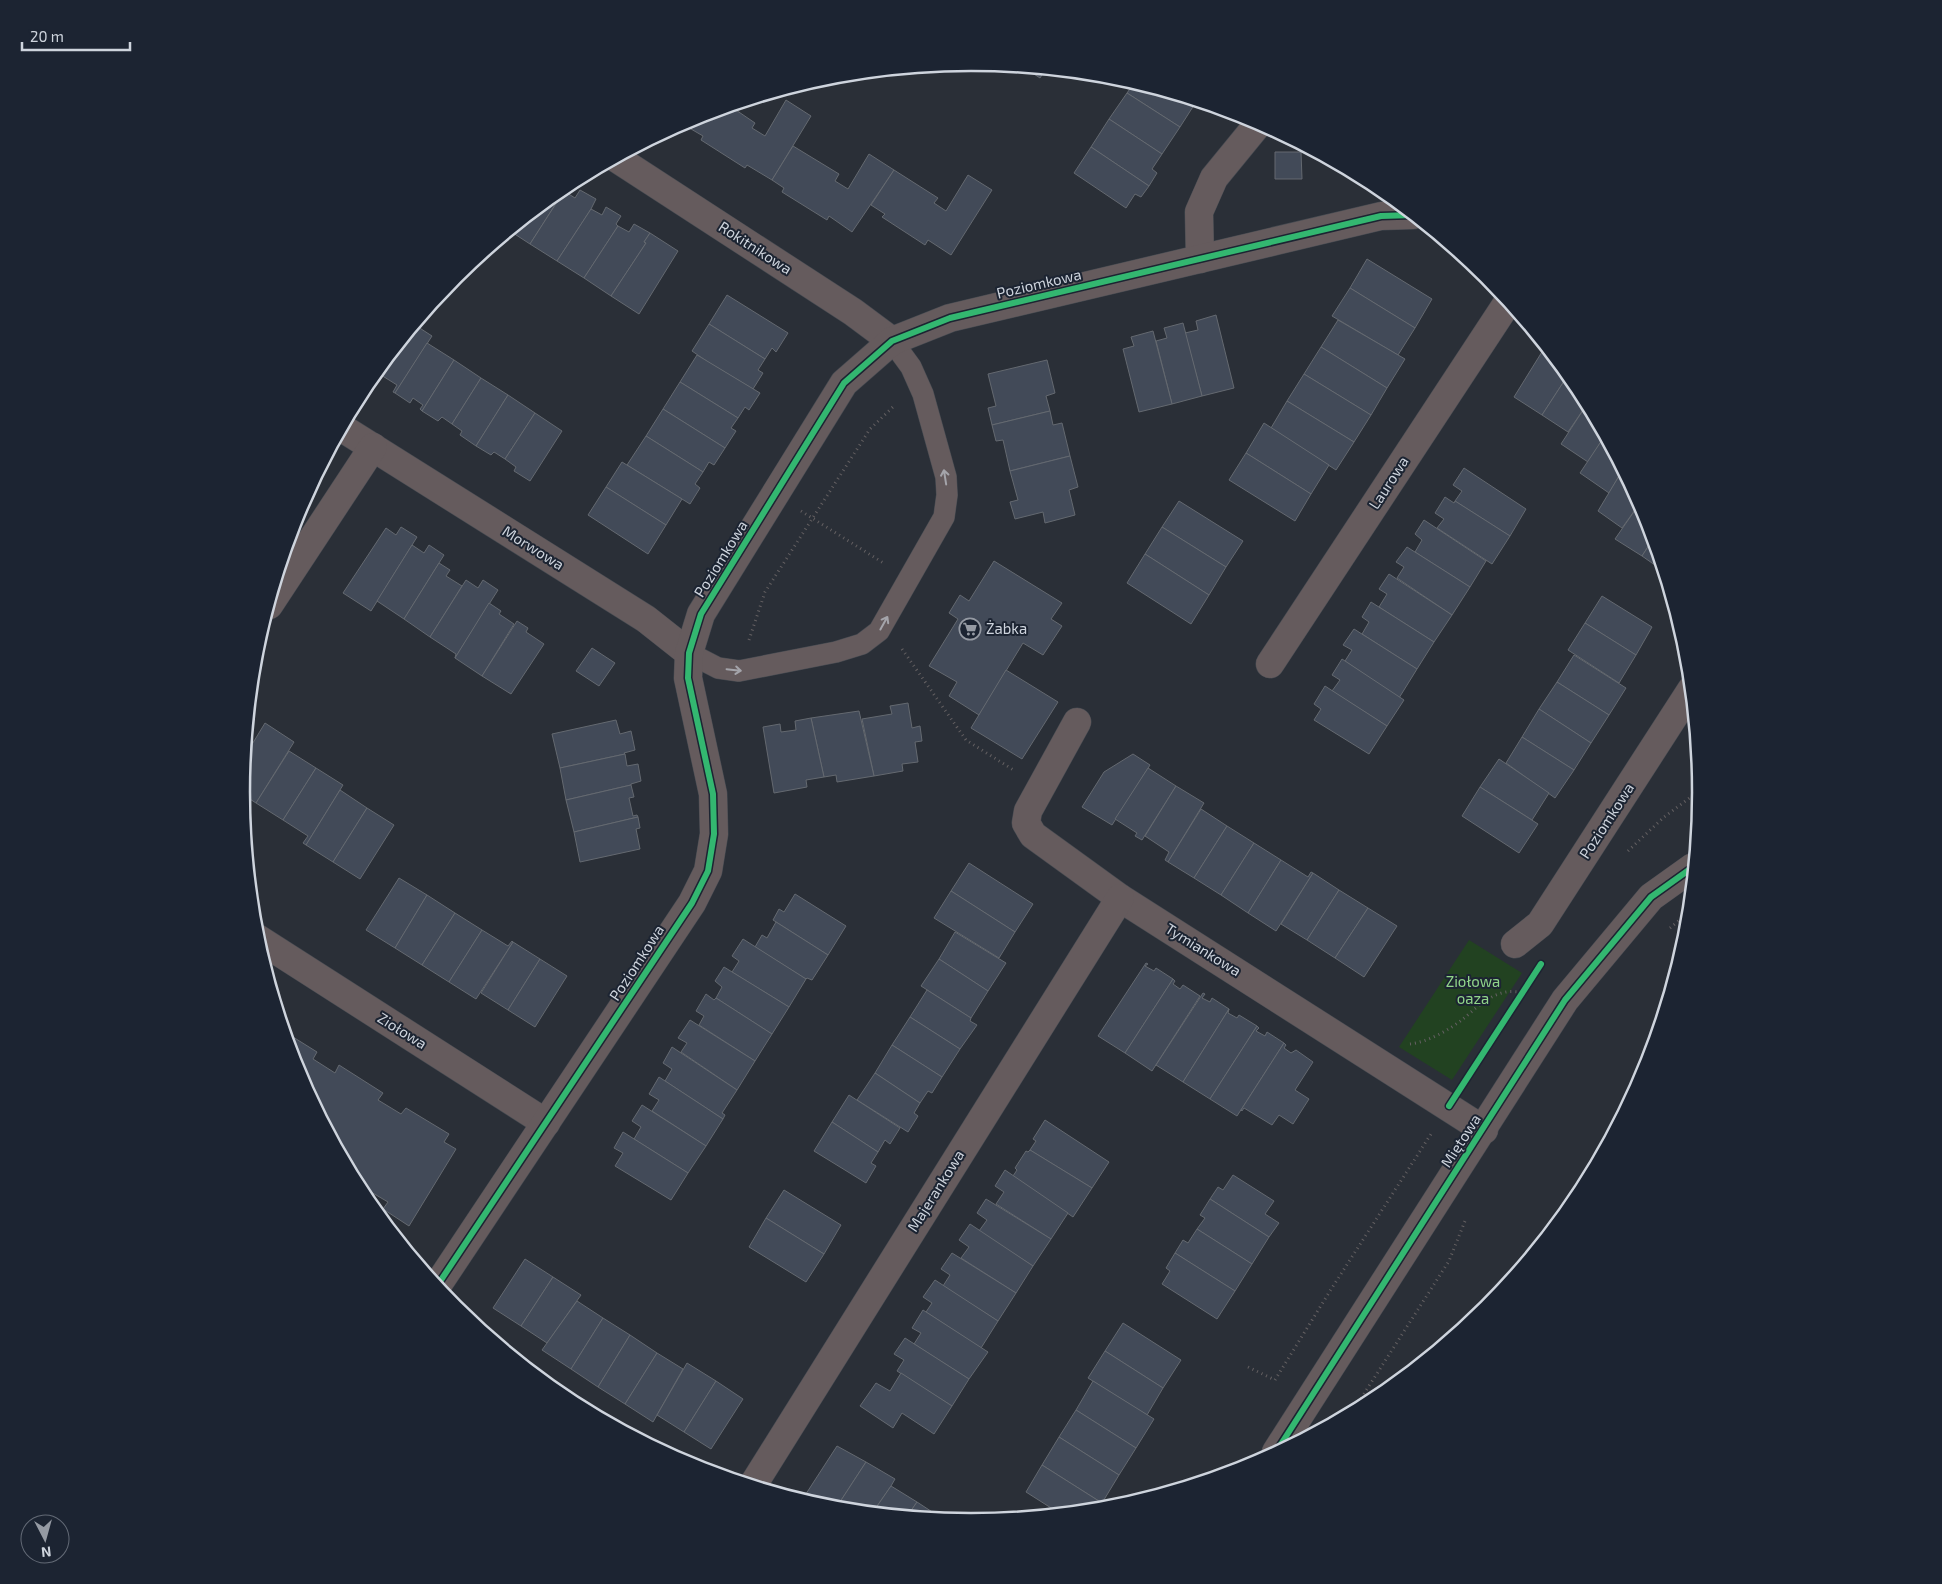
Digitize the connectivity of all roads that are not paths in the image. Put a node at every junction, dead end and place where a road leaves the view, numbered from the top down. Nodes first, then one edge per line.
1 (1254, 129) edge
2 (622, 162) edge
3 (1403, 215) edge
4 (1200, 259) junction
5 (1504, 308) edge
6 (892, 341) junction
7 (347, 431) edge
8 (373, 447) junction
9 (280, 588) edge
10 (689, 653) junction
11 (1270, 664) dead end
12 (1686, 697) edge
13 (1077, 722) dead end
14 (1687, 871) edge
15 (1120, 898) junction
16 (267, 944) edge
17 (1515, 944) dead end
18 (546, 1123) junction
19 (1484, 1130) junction
20 (441, 1280) edge
21 (1283, 1441) edge
22 (756, 1479) edge

1 - 4 street
2 - 6 street, Rokitnikowa
3 - 4 street, Poziomkowa
4 - 6 street, Poziomkowa
5 - 11 street, Laurowa
6 - 10 street, Poziomkowa
10 -> 6 lane
7 - 8 street, Morwowa
8 - 9 street
8 - 10 street, Morwowa
10 - 18 street, Poziomkowa
12 - 17 street, Poziomkowa
13 - 15 street, Tymiankowa
14 - 19 street, Miętowa
15 - 19 street, Tymiankowa
15 - 22 street, Majerankowa
16 - 18 street, Ziołowa
18 - 20 street, Poziomkowa
19 - 21 street, Miętowa

